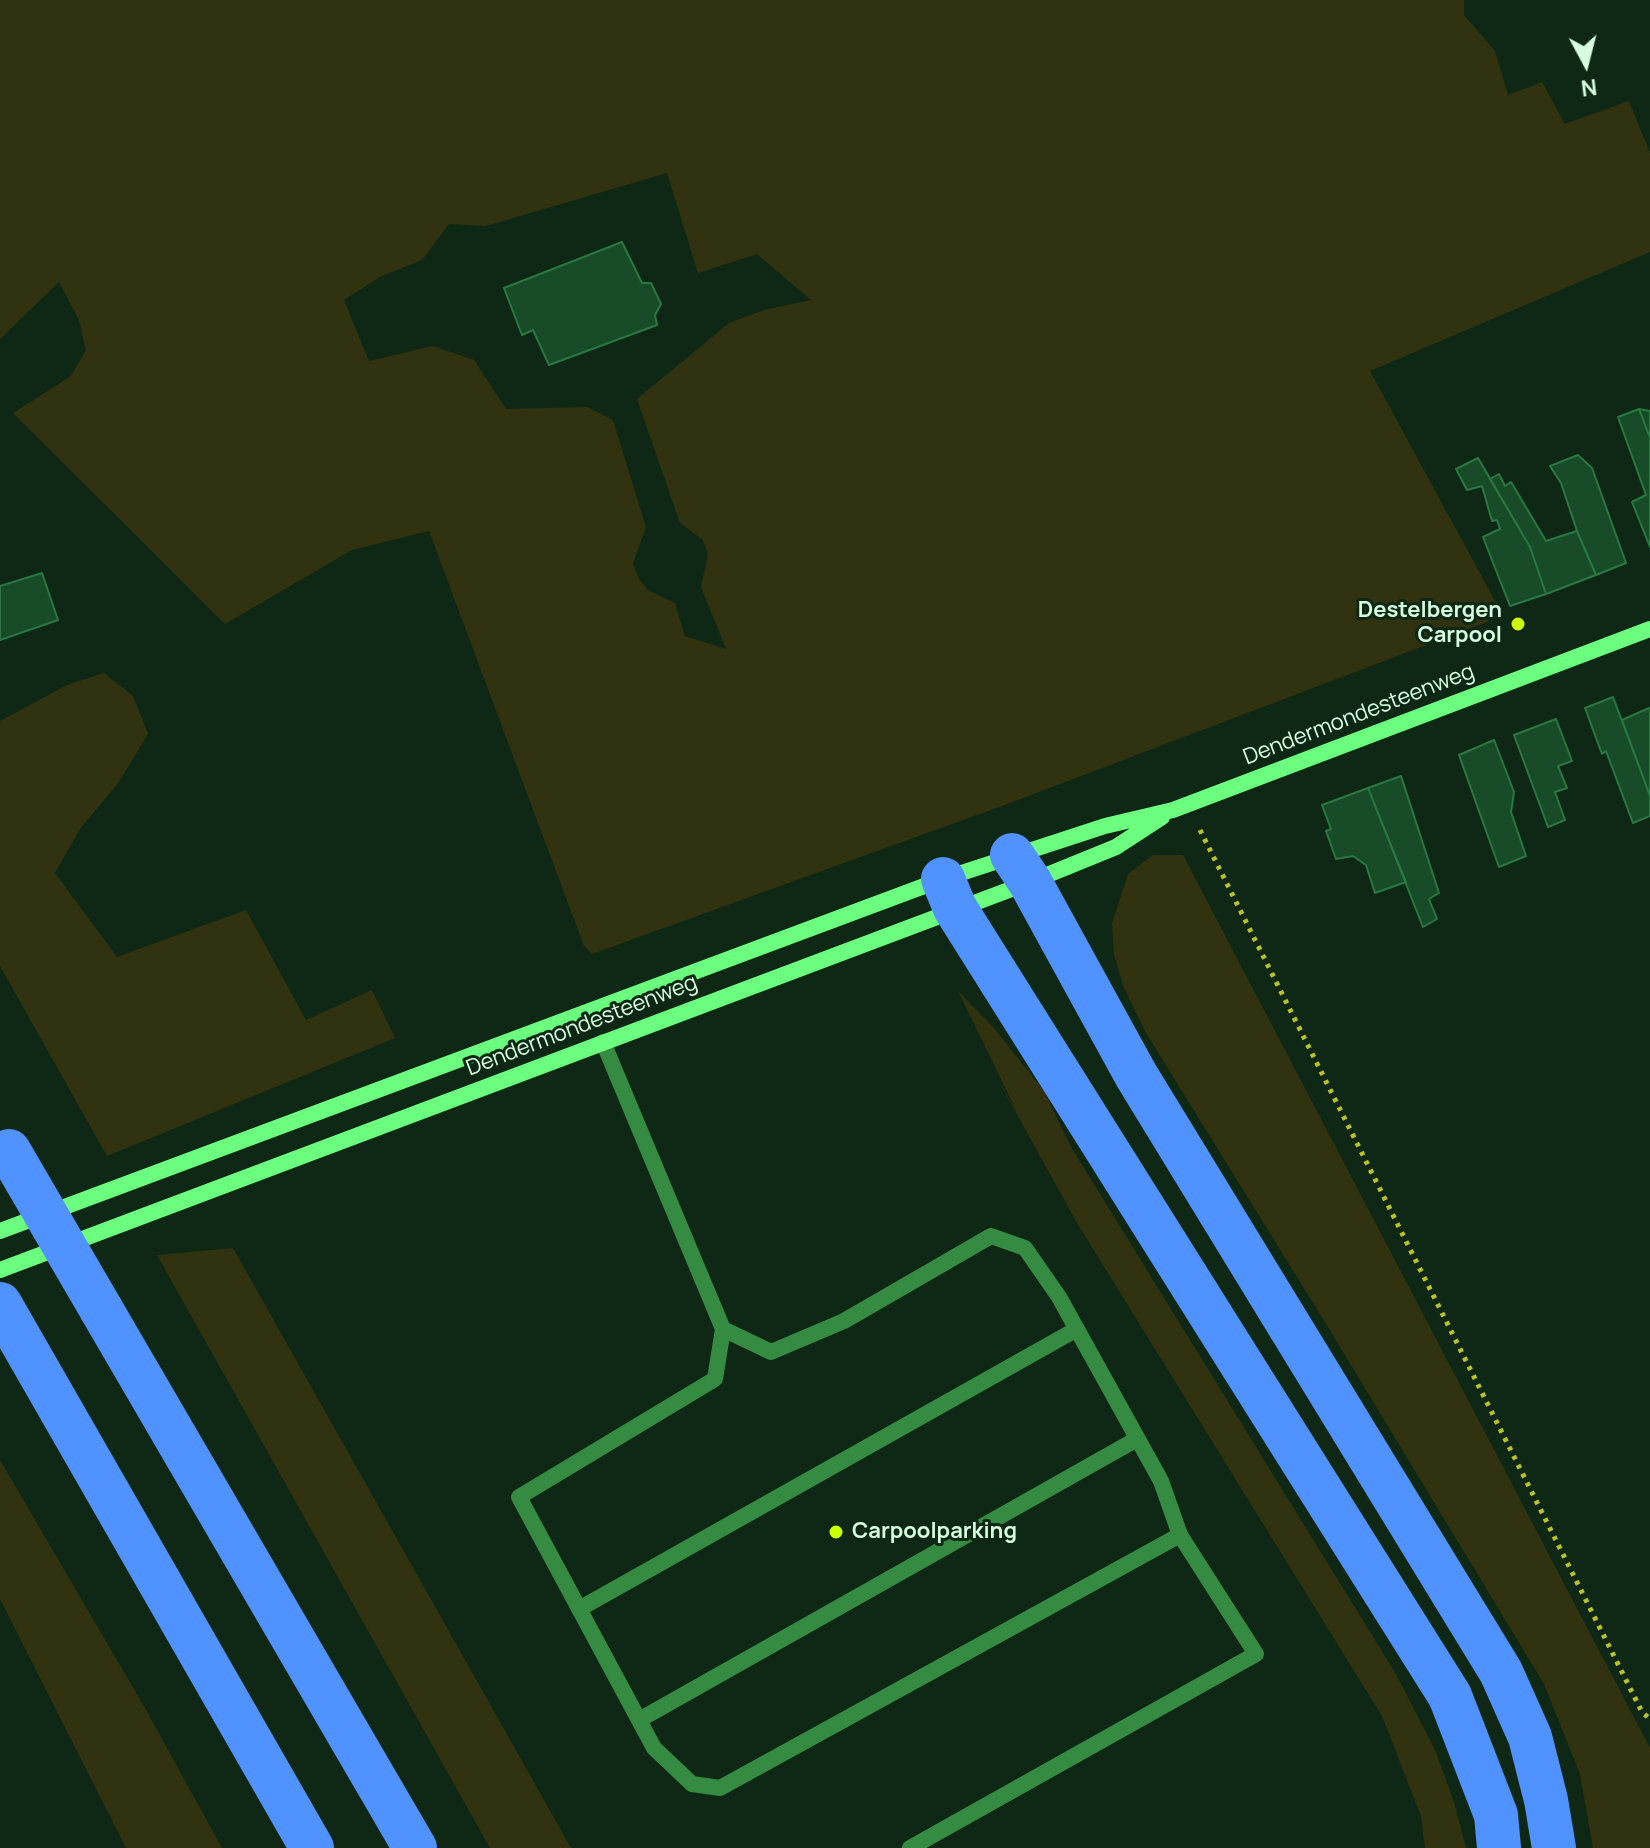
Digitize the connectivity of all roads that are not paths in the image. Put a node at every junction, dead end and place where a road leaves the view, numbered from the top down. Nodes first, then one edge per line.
1 (1650, 629) edge
2 (1180, 807) junction
3 (1021, 868) junction
4 (949, 894) junction
5 (603, 1042) junction
6 (4, 1144) edge
7 (0, 1231) edge
8 (0, 1270) edge
9 (0, 1304) edge
10 (723, 1329) junction
11 (1077, 1329) junction
12 (1137, 1439) junction
13 (1180, 1535) junction
14 (579, 1609) junction
15 (639, 1720) junction
16 (307, 1843) edge
17 (415, 1848) edge
18 (910, 1848) edge
19 (1499, 1848) edge
20 (1554, 1848) edge

1 - 2 main road, Dendermondesteenweg
2 - 3 main road, Dendermondesteenweg
2 - 3 main road, Dendermondesteenweg
3 - 4 main road, Dendermondesteenweg
3 - 4 main road, Dendermondesteenweg
3 - 20 highway
4 - 5 main road, Dendermondesteenweg
4 - 7 main road, Dendermondesteenweg
4 - 19 highway
5 - 8 main road, Dendermondesteenweg
5 - 10 lane
6 - 17 highway, bridge
9 - 16 highway
10 - 11 lane
10 - 14 lane
11 - 12 lane
11 - 14 lane
12 - 13 lane
12 - 15 lane
13 - 15 lane
13 - 18 lane
14 - 15 lane

